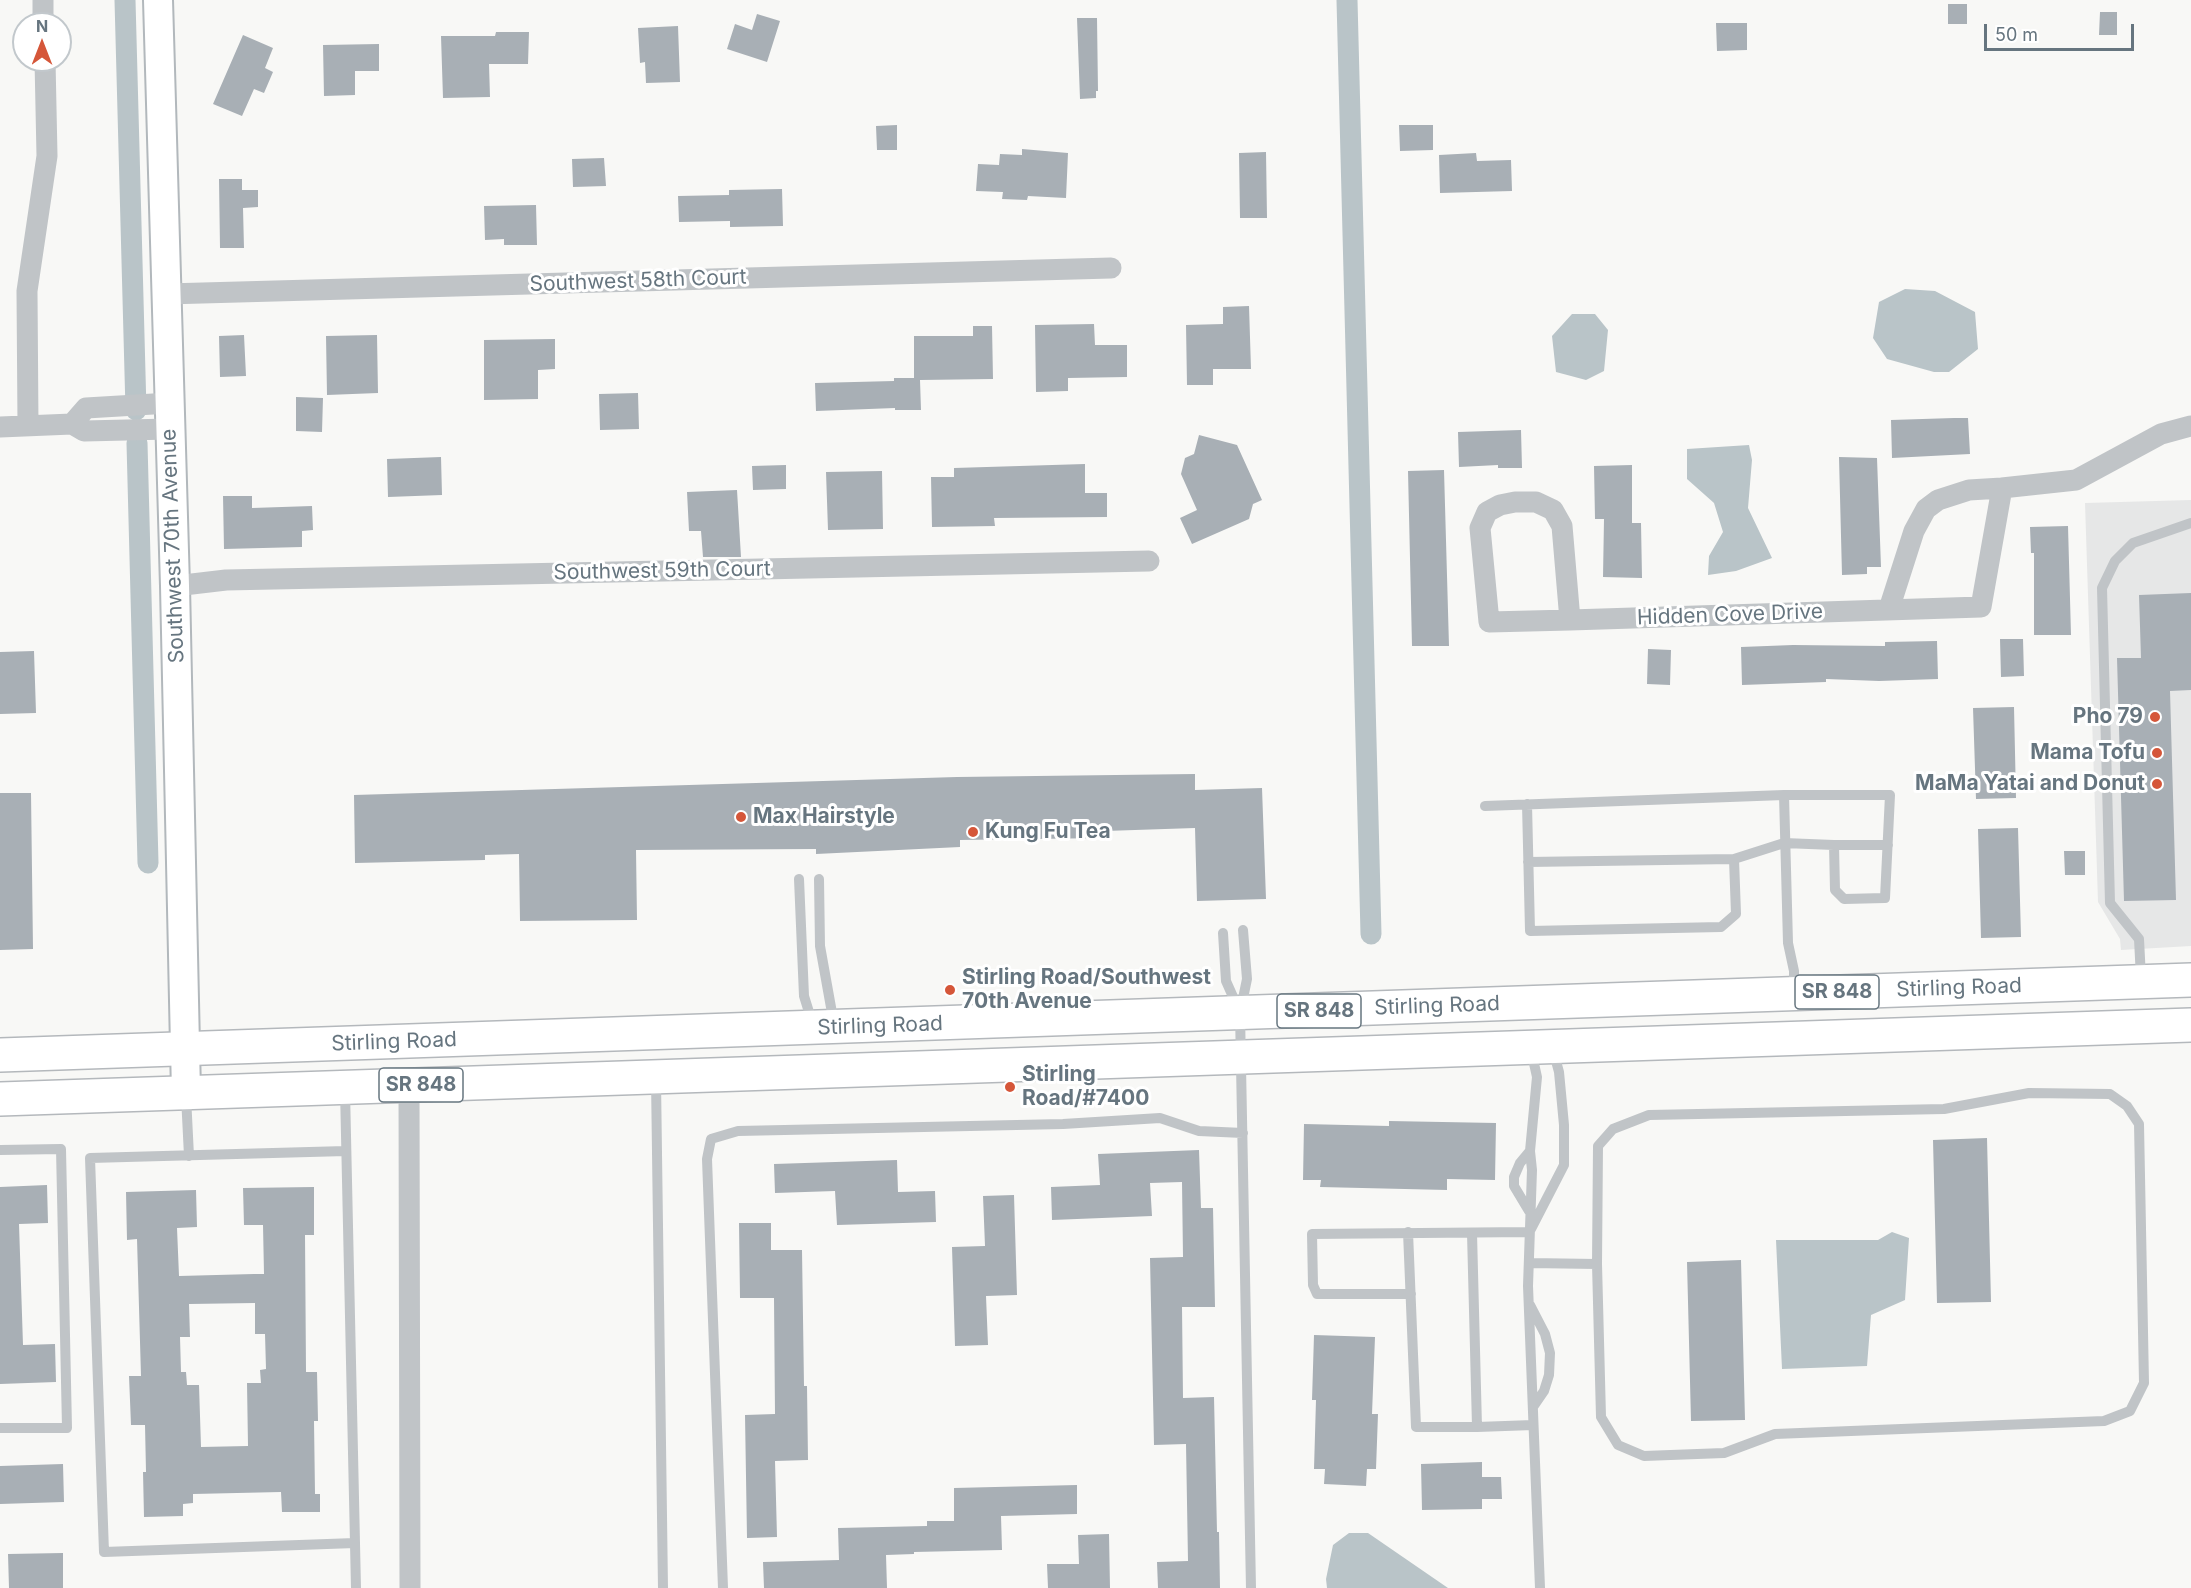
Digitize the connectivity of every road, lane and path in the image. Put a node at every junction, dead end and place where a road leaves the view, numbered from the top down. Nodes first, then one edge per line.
1 (158, 0) edge
2 (45, 72) edge
3 (1111, 268) dead end
4 (166, 294) junction
5 (170, 416) junction
6 (28, 426) junction
7 (2191, 426) edge
8 (0, 427) edge
9 (2002, 488) junction
10 (2191, 523) edge
11 (1149, 561) dead end
12 (175, 586) junction
13 (1889, 609) junction
14 (1570, 620) junction
15 (1784, 795) junction
16 (1527, 804) junction
17 (1485, 806) dead end
18 (1784, 843) junction
19 (1834, 845) junction
20 (1888, 845) junction
21 (1734, 859) junction
22 (1528, 862) junction
23 (799, 879) dead end
24 (819, 879) dead end
25 (1243, 930) dead end
26 (1223, 933) dead end
27 (2191, 980) edge
28 (2141, 981) junction
29 (1794, 994) junction
30 (1240, 1013) junction
31 (2191, 1024) edge
32 (824, 1028) junction
33 (656, 1033) junction
34 (1541, 1046) junction
35 (185, 1050) junction
36 (0, 1055) edge
37 (1241, 1056) junction
38 (656, 1077) junction
39 (409, 1086) junction
40 (345, 1087) junction
41 (186, 1092) junction
42 (0, 1099) edge
43 (1243, 1133) junction
44 (0, 1150) edge
45 (346, 1151) junction
46 (1530, 1151) junction
47 (189, 1156) junction
48 (1530, 1213) junction
49 (1408, 1232) junction
50 (1529, 1232) junction
51 (1472, 1233) junction
52 (1529, 1263) junction
53 (1597, 1264) junction
54 (1411, 1294) junction
55 (1529, 1303) junction
56 (1533, 1407) junction
57 (1533, 1425) junction
58 (1477, 1427) junction
59 (0, 1428) edge
60 (356, 1543) junction
61 (356, 1588) edge
62 (410, 1588) edge
63 (663, 1588) edge
64 (723, 1588) edge
65 (1251, 1588) edge
66 (1539, 1588) edge

1 - 4 street, Southwest 70th Avenue
2 - 6 street
3 - 4 street, Southwest 58th Court
4 - 5 street, Southwest 70th Avenue
5 - 6 street
5 - 12 street, Southwest 70th Avenue
6 - 8 street
7 - 9 street
9 - 13 street
9 - 13 street, Hidden Cove Drive
10 - 28 lane
11 - 12 street, Southwest 59th Court
12 - 35 street, Southwest 70th Avenue
13 - 14 street, Hidden Cove Drive
14 - 14 street, Hidden Cove Drive
15 - 16 lane
15 - 18 lane
15 - 20 lane
16 - 17 lane
16 - 22 lane
18 - 19 lane
18 - 21 lane
18 - 29 lane
19 - 20 lane
19 - 20 lane
21 - 22 lane
21 - 22 lane
23 - 32 lane
24 - 32 lane
25 - 30 lane
26 - 30 lane
27 - 28 main road, Stirling Road / SR 848
28 - 29 main road, Stirling Road / SR 848
29 - 30 main road, Stirling Road / SR 848
30 - 32 main road, Stirling Road / SR 848
30 - 37 lane
31 - 34 main road, Stirling Road / SR 848
32 - 33 main road, Stirling Road / SR 848
33 - 35 main road, Stirling Road / SR 848
33 - 38 main road
34 - 37 main road, Stirling Road / SR 848
34 - 46 lane
34 - 50 lane
35 - 36 main road, Stirling Road / SR 848
35 - 41 street, Southwest 70th Avenue
37 - 38 main road, Stirling Road / SR 848
37 - 43 lane
38 - 39 main road, Stirling Road / SR 848
38 - 63 lane
39 - 40 main road, Stirling Road / SR 848
39 - 62 street
40 - 41 main road, Stirling Road / SR 848
40 - 45 lane
41 - 42 main road, Stirling Road / SR 848
41 - 47 lane
43 - 64 lane
43 - 65 lane
44 - 59 lane
45 - 47 lane
45 - 60 lane
46 - 48 lane
46 - 48 lane
47 - 60 lane
48 - 50 lane
49 - 51 lane
49 - 54 lane
49 - 54 lane
50 - 51 lane
50 - 52 lane
51 - 58 lane
52 - 53 lane
52 - 55 lane
53 - 53 lane
54 - 58 lane
55 - 56 lane
55 - 56 lane
56 - 57 lane
57 - 58 lane
57 - 66 lane
60 - 61 lane

